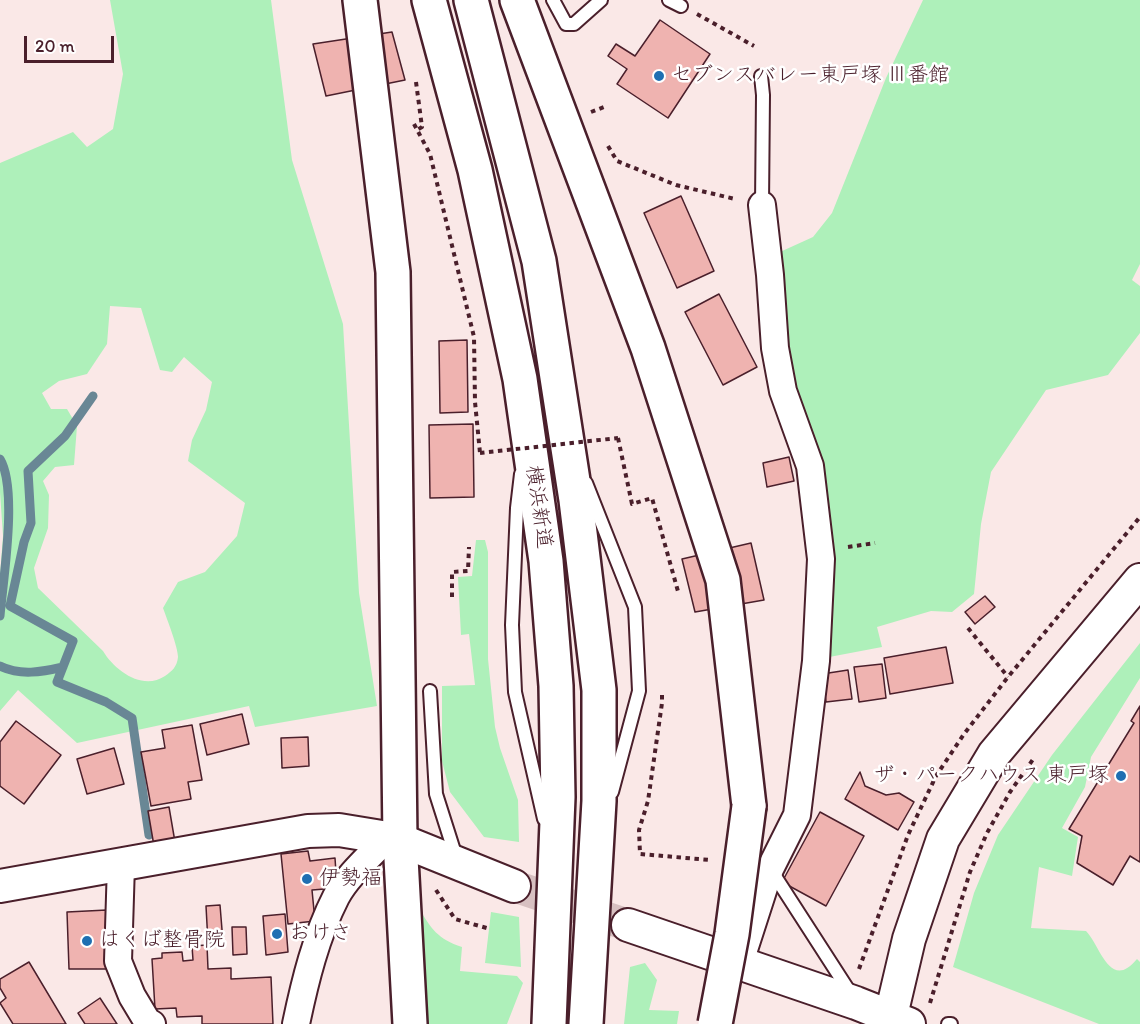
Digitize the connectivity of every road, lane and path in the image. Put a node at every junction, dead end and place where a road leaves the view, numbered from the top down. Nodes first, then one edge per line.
1 (360, 0) edge
2 (429, 0) edge
3 (471, 0) edge
4 (517, 0) edge
5 (553, 0) edge
6 (601, 0) edge
7 (669, 0) edge
8 (681, 6) dead end
9 (711, 22) dead end
10 (754, 46) dead end
11 (415, 76) dead end
12 (761, 76) dead end
13 (604, 107) dead end
14 (589, 113) dead end
15 (414, 124) dead end
16 (417, 130) junction
17 (617, 161) dead end
18 (762, 205) junction
19 (567, 438) junction
20 (469, 547) dead end
21 (1140, 580) edge
22 (678, 595) dead end
23 (452, 597) dead end
24 (968, 628) dead end
25 (1008, 677) dead end
26 (430, 691) dead end
27 (661, 693) dead end
28 (1035, 757) dead end
29 (394, 839) junction
30 (596, 852) junction
31 (712, 861) dead end
32 (458, 863) junction
33 (121, 864) junction
34 (770, 869) junction
35 (402, 879) junction
36 (0, 886) edge
37 (514, 886) tunnel mouth
38 (628, 925) tunnel mouth
39 (490, 929) dead end
40 (740, 962) junction
41 (856, 1003) junction
42 (904, 1020) edge
43 (152, 1024) edge
44 (296, 1024) edge
45 (410, 1024) edge
46 (549, 1024) edge
47 (586, 1024) edge
48 (715, 1024) edge

1 - 29 highway
2 - 46 highway, 横浜新道
3 - 19 highway, 横浜新道
4 - 48 highway, bridge
5 - 6 lane
7 - 8 lane
9 - 10 path
11 - 16 path
12 - 18 lane
13 - 14 path
15 - 16 path
16 - 22 path, bridge
17 - 18 path
18 - 34 street
19 - 30 highway, 横浜新道
19 - 30 lane
20 - 23 path
21 - 42 street
24 - 25 path
26 - 32 lane
27 - 31 path
28 - 42 path
29 - 32 street
29 - 33 street
29 - 35 highway
29 - 44 street
30 - 47 highway, 横浜新道
32 - 37 street
33 - 36 street
33 - 43 street
34 - 40 street
34 - 41 lane
35 - 39 path
35 - 45 highway
38 - 40 street
40 - 41 street
41 - 42 street

